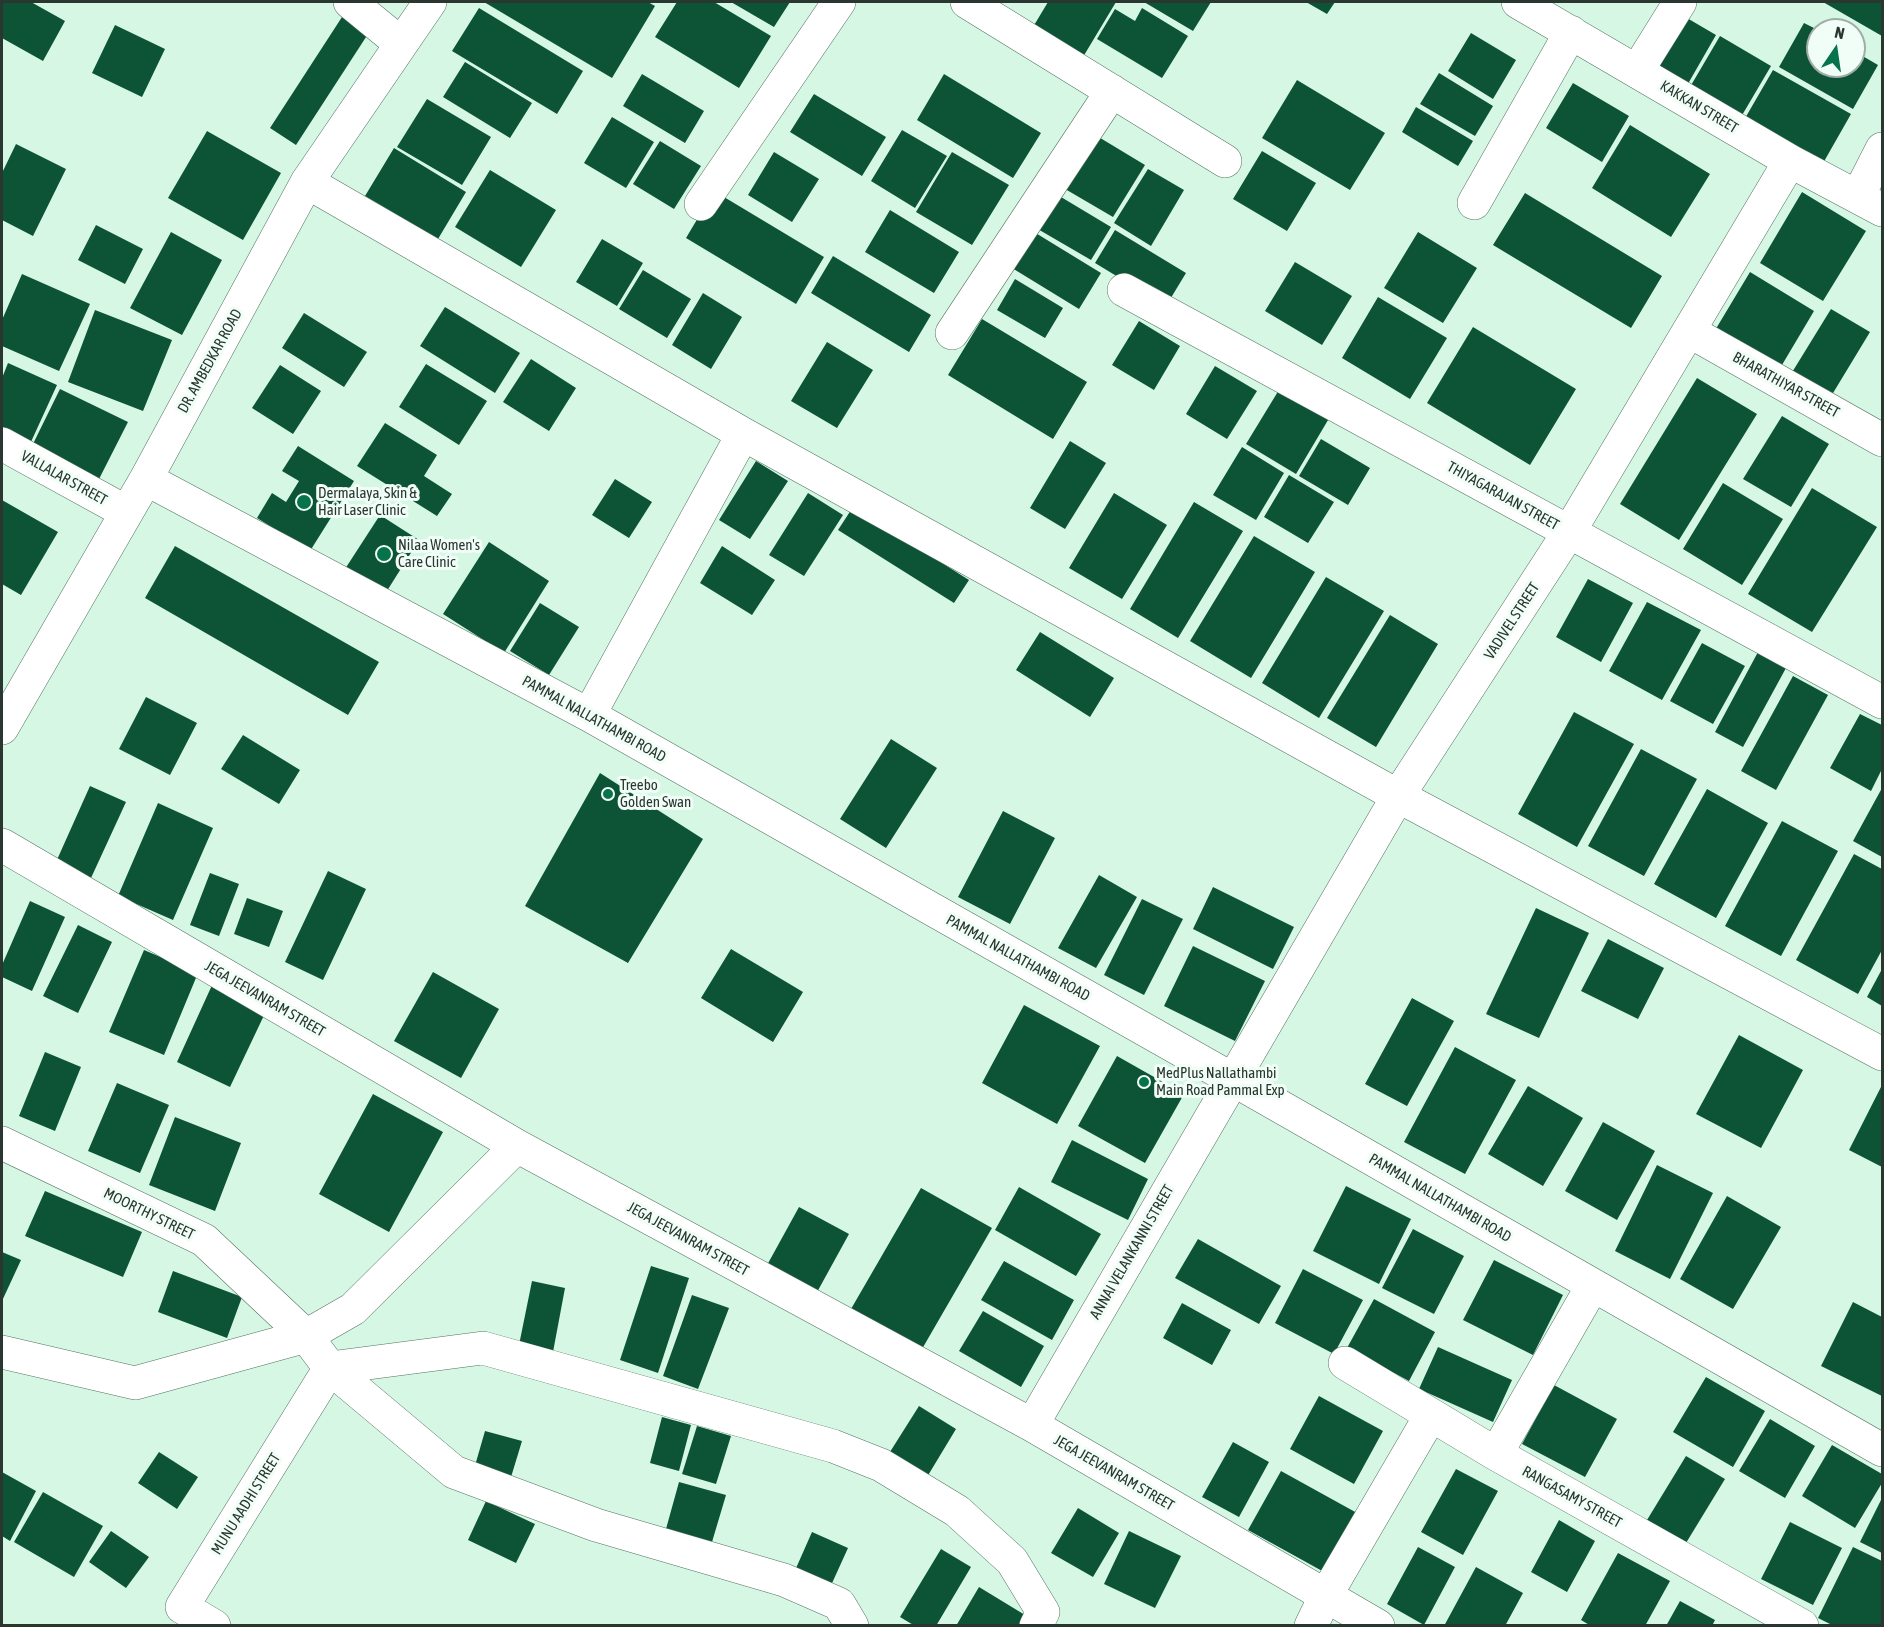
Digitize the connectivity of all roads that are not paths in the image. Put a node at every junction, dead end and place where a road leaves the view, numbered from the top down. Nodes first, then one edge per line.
1 (350, 2) edge
2 (430, 2) edge
3 (839, 2) edge
4 (967, 2) edge
5 (1518, 2) edge
6 (1680, 2) edge
7 (1571, 32) junction
8 (400, 43) junction
9 (1637, 71) junction
10 (1112, 91) junction
11 (1882, 149) edge
12 (1225, 161) dead end
13 (1790, 161) junction
14 (307, 182) junction
15 (1474, 203) dead end
16 (1870, 203) edge
17 (701, 204) dead end
18 (1124, 290) dead end
19 (1689, 331) junction
20 (952, 333) dead end
21 (743, 434) junction
22 (1882, 440) edge
23 (2, 444) edge
24 (146, 478) junction
25 (126, 512) junction
26 (1569, 532) junction
27 (1882, 702) edge
28 (6, 711) edge
29 (589, 715) junction
30 (1398, 796) junction
31 (2, 845) edge
32 (1882, 1054) edge
33 (1232, 1079) junction
34 (2, 1143) edge
35 (517, 1146) junction
36 (1593, 1285) junction
37 (306, 1336) junction
38 (2, 1352) edge
39 (1345, 1363) dead end
40 (330, 1368) junction
41 (1431, 1415) junction
42 (1032, 1425) junction
43 (1882, 1450) edge
44 (1496, 1454) junction
45 (1326, 1595) junction
46 (214, 1626) edge
47 (852, 1626) edge
48 (1036, 1626) edge
49 (1311, 1626) edge
50 (1378, 1626) edge
51 (1802, 1626) edge

1 - 8 street
2 - 8 street, DR. AMBEDKAR ROAD
3 - 17 street
4 - 10 street
5 - 7 street, KAKKAN STREET
6 - 9 street
7 - 9 street, KAKKAN STREET
7 - 15 street
8 - 14 street, DR. AMBEDKAR ROAD
9 - 13 street, KAKKAN STREET
10 - 12 street
10 - 20 street
11 - 16 street
13 - 16 street, KAKKAN STREET
13 - 19 street, VADIVEL STREET
14 - 21 street
14 - 24 street, DR. AMBEDKAR ROAD
18 - 26 street, THIYAGARAJAN STREET
19 - 22 street, BHARATHIYAR STREET
19 - 26 street, VADIVEL STREET
21 - 29 street
21 - 30 street
23 - 25 street, VALLALAR STREET
24 - 25 street, DR. AMBEDKAR ROAD
24 - 29 street, PAMMAL NALLATHAMBI ROAD
25 - 28 street, DR. AMBEDKAR ROAD
26 - 27 street, THIYAGARAJAN STREET
26 - 30 street, VADIVEL STREET
29 - 33 street, PAMMAL NALLATHAMBI ROAD
30 - 32 street
30 - 33 street, VADIVEL STREET
31 - 35 street, JEGA JEEVANRAM STREET
33 - 36 street, PAMMAL NALLATHAMBI ROAD
33 - 42 street, ANNAI VELANKANNI STREET
34 - 37 street, MOORTHY STREET
35 - 37 street
35 - 42 street, JEGA JEEVANRAM STREET
36 - 43 street, PAMMAL NALLATHAMBI ROAD
36 - 44 street
37 - 38 street
37 - 40 street, MOORTHY STREET
39 - 41 street, RANGASAMY STREET
40 - 46 street, MUNU AADHI STREET
40 - 47 street, MOORTHY STREET
40 - 48 street
41 - 44 street, RANGASAMY STREET
41 - 45 street
42 - 45 street, JEGA JEEVANRAM STREET
44 - 51 street, RANGASAMY STREET
45 - 49 street
45 - 50 street, JEGA JEEVANRAM STREET

